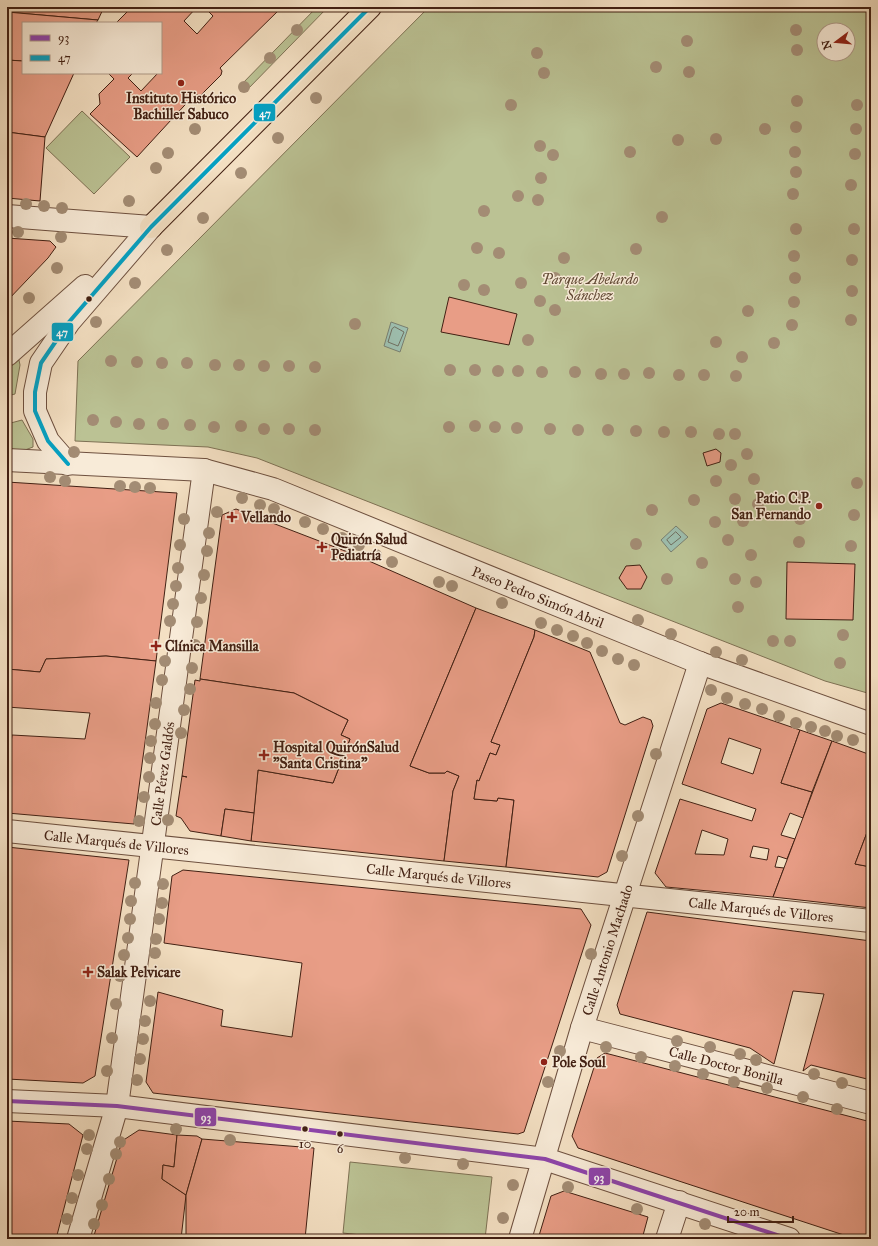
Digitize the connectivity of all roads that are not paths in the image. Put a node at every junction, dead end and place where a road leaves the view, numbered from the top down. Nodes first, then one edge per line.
1 (370, 7) edge
2 (7, 216) edge
3 (151, 227) junction
4 (7, 356) edge
5 (7, 460) edge
6 (68, 464) junction
7 (204, 470) junction
8 (700, 663) junction
9 (871, 724) edge
10 (7, 831) edge
11 (154, 845) junction
12 (624, 896) junction
13 (871, 921) edge
14 (582, 1028) junction
15 (7, 1101) edge
16 (871, 1103) edge
17 (117, 1106) junction
18 (544, 1159) junction
19 (679, 1202) junction
20 (78, 1239) edge
21 (520, 1239) edge
22 (667, 1239) edge
23 (789, 1239) edge

1 - 3 main road
2 - 3 street
3 - 4 street
3 - 6 street
5 - 6 street, Paseo Pedro Simón Abril
6 - 7 street, Paseo Pedro Simón Abril
7 - 8 street, Paseo Pedro Simón Abril
7 - 11 street, Calle Pérez Galdós
8 - 9 street, Paseo Pedro Simón Abril
8 - 12 street, Calle Antonio Machado
10 - 11 street, Calle Marqués de Villores
11 - 12 street, Calle Marqués de Villores
11 - 17 street, Calle Pérez Galdós
12 - 13 street, Calle Marqués de Villores
12 - 14 street, Calle Antonio Machado
14 - 16 street, Calle Doctor Bonilla
14 - 18 street, Calle Antonio Machado
15 - 17 street
17 - 18 street
17 - 20 street, Calle Pérez Galdós
18 - 19 street
18 - 21 street, Calle Antonio Machado
19 - 22 street
19 - 23 street

